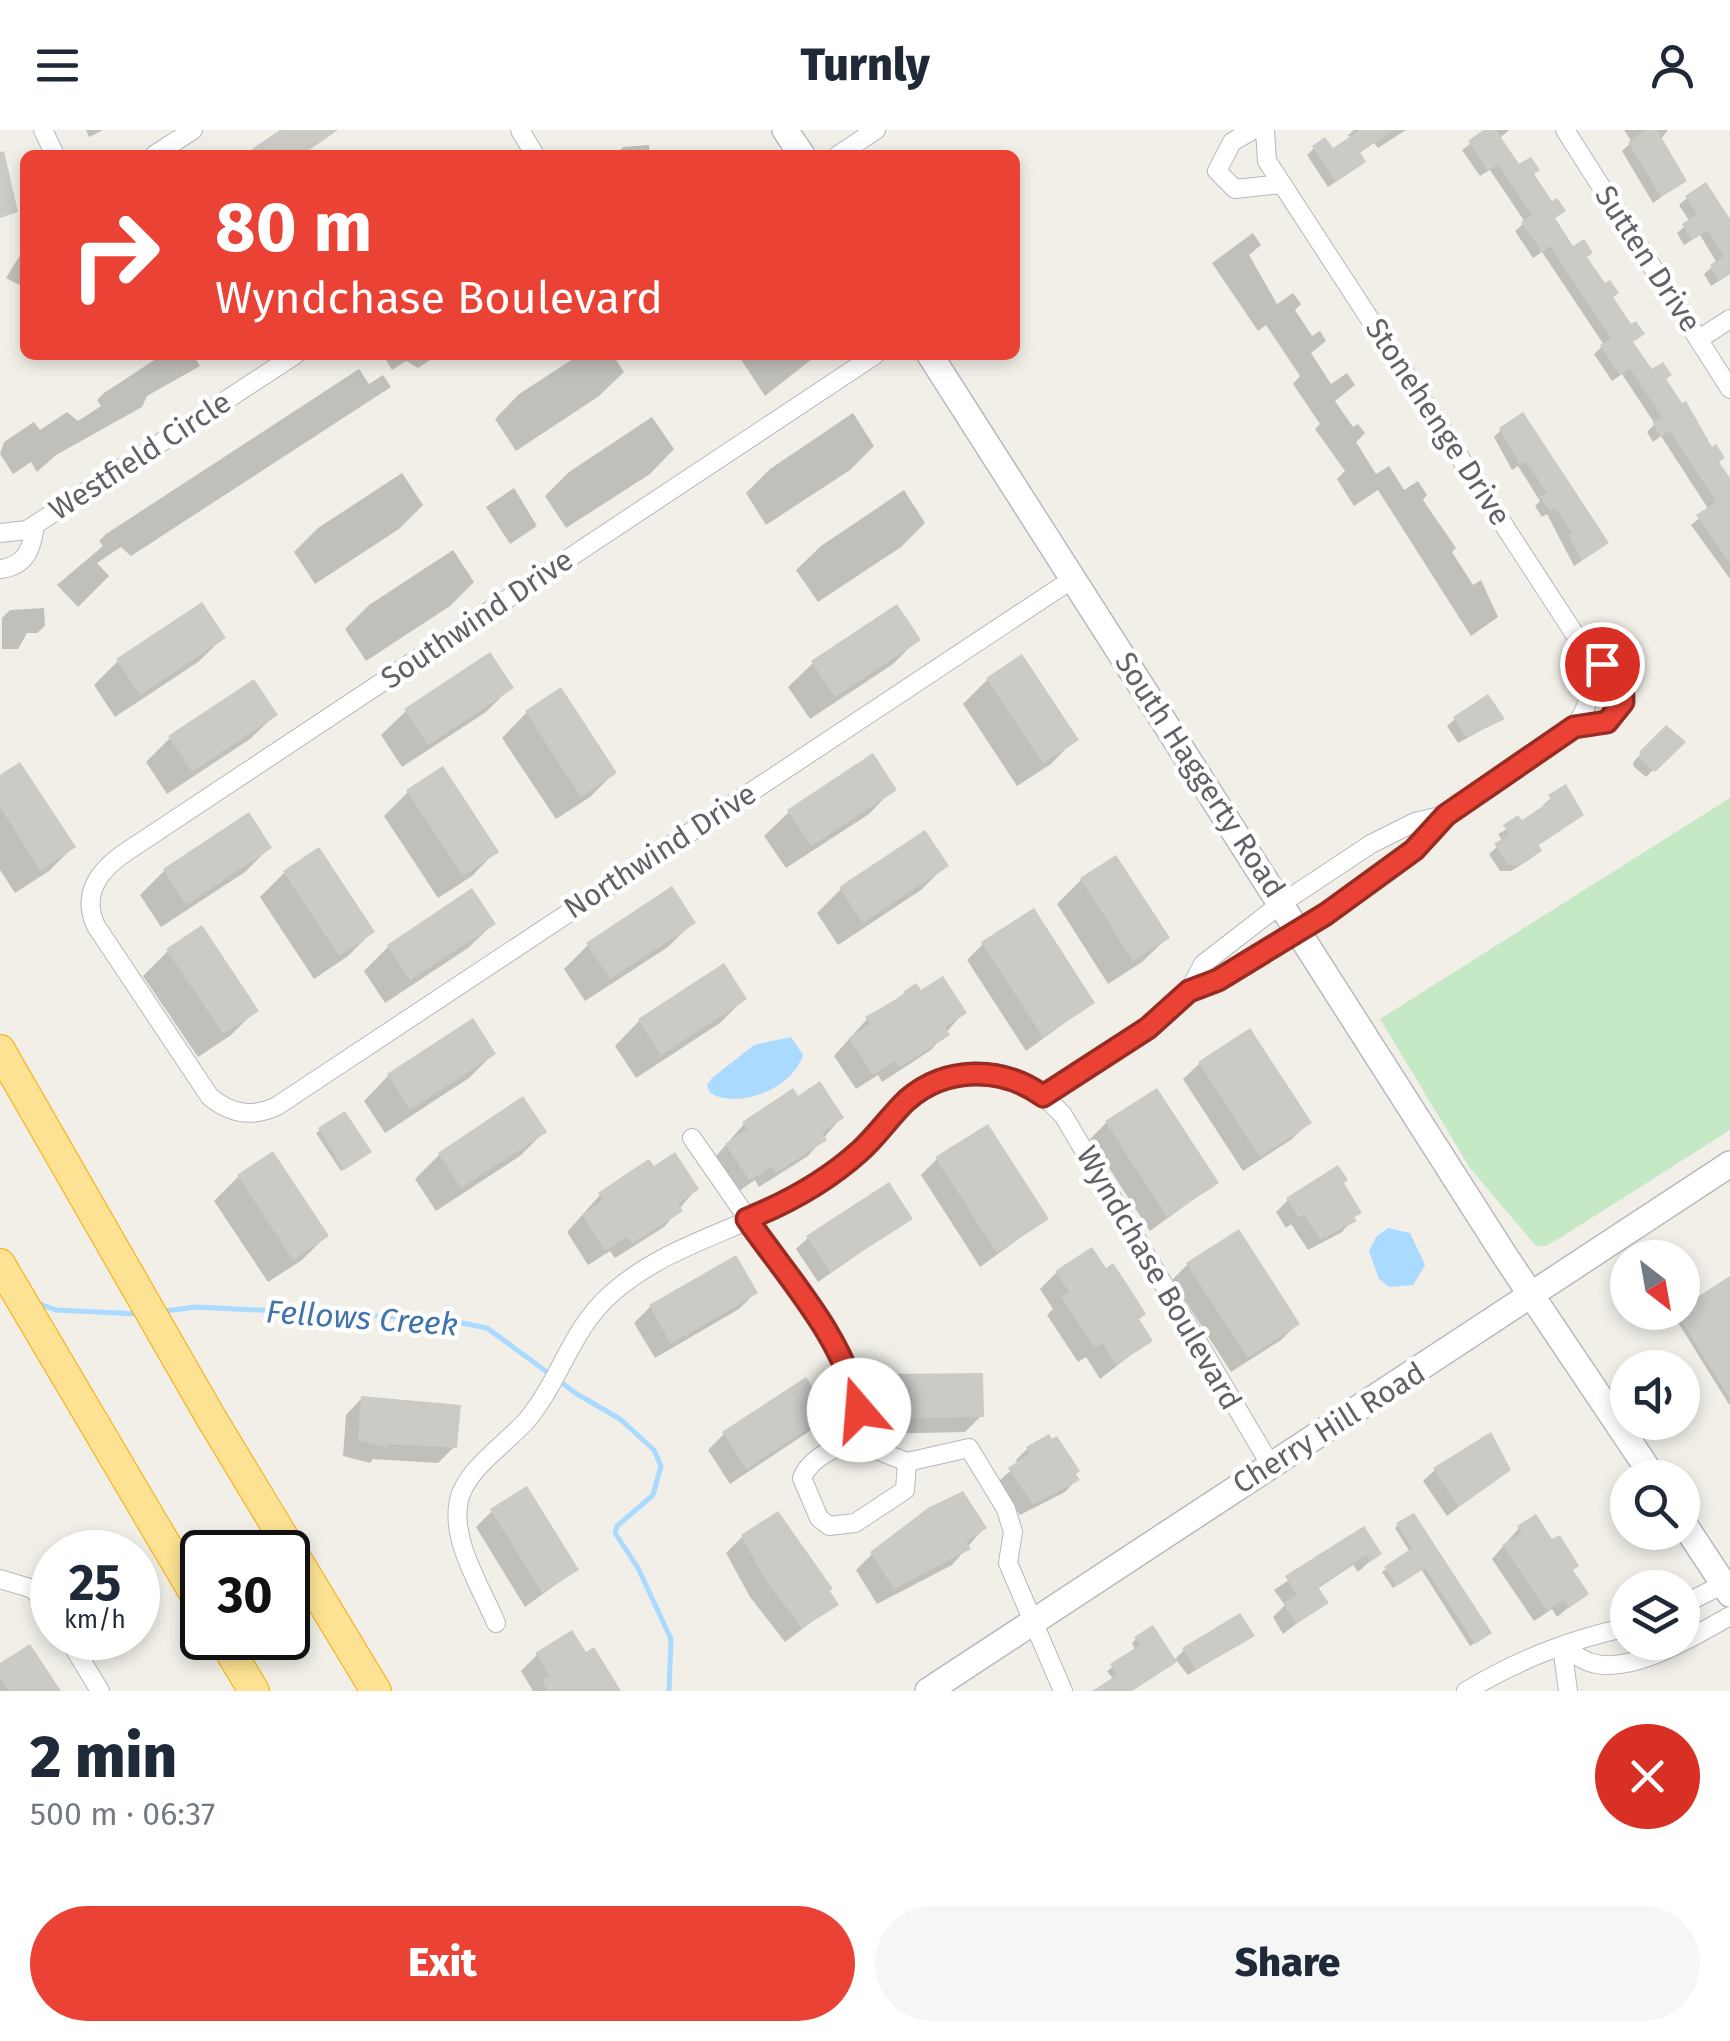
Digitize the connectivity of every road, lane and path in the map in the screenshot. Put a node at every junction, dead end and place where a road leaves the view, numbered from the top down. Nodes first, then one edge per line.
1 (193, 130) edge
2 (520, 130) edge
3 (876, 130) edge
4 (1252, 130) edge
5 (1265, 130) edge
6 (1566, 130) edge
7 (162, 150) edge
8 (537, 150) edge
9 (846, 150) edge
10 (1282, 184) junction
11 (1730, 319) edge
12 (1700, 339) junction
13 (287, 360) edge
14 (867, 360) edge
15 (933, 360) edge
16 (1730, 389) edge
17 (35, 525) junction
18 (0, 533) edge
19 (0, 569) edge
20 (1074, 578) junction
21 (1590, 662) junction
22 (1574, 727) junction
23 (1446, 815) junction
24 (1282, 903) junction
25 (1299, 930) junction
26 (1189, 991) junction
27 (0, 1050) edge
28 (1043, 1096) junction
29 (242, 1113) joint
30 (692, 1138) dead end
31 (1730, 1164) edge
32 (747, 1219) junction
33 (1, 1266) edge
34 (1534, 1296) junction
35 (860, 1443) junction
36 (1642, 1460) edge
37 (907, 1462) junction
38 (1270, 1464) junction
39 (1700, 1546) edge
40 (180, 1569) edge
41 (0, 1579) edge
42 (1728, 1586) edge
43 (30, 1588) edge
44 (1700, 1598) edge
45 (1730, 1616) edge
46 (1035, 1619) junction
47 (496, 1622) dead end
48 (1610, 1631) edge
49 (1562, 1646) junction
50 (81, 1660) edge
51 (235, 1660) edge
52 (100, 1691) edge
53 (254, 1691) edge
54 (376, 1691) edge
55 (928, 1691) edge
56 (1063, 1691) edge
57 (1466, 1691) edge
58 (1568, 1691) edge

1 - 7 street
2 - 8 street
3 - 9 street
4 - 10 street
5 - 10 street, Stonehenge Drive
6 - 12 street, Sutten Drive
10 - 21 street, Stonehenge Drive
11 - 12 street
12 - 16 street, Sutten Drive
13 - 17 street, Westfield Circle
14 - 29 street, Southwind Drive
15 - 20 main road, South Haggerty Road
17 - 18 street, Westfield Circle
17 - 19 street, Westfield Circle
20 - 24 main road, South Haggerty Road
20 - 29 street, Northwind Drive
21 - 22 street
21 - 22 street, Stonehenge Drive
22 - 23 street, Stonehenge Drive
23 - 24 street, Stonehenge Drive
23 - 25 street, Stonehenge Drive
24 - 25 main road, South Haggerty Road
24 - 26 street
25 - 26 street
25 - 34 main road, South Haggerty Road
26 - 28 street
27 - 54 highway
28 - 32 street, Wyndchase Boulevard
28 - 38 street, Wyndchase Boulevard
30 - 32 street
31 - 34 main road, Cherry Hill Road
32 - 35 street
32 - 47 street, Wyndchase Boulevard
33 - 40 highway
34 - 36 main road, South Haggerty Road
34 - 38 main road, Cherry Hill Road
35 - 37 street
35 - 37 street
37 - 46 street
38 - 46 main road, Cherry Hill Road
39 - 42 main road
41 - 43 street
42 - 44 street
45 - 49 street
46 - 55 main road, Cherry Hill Road
46 - 56 street
48 - 49 street
49 - 57 street
49 - 58 street
50 - 52 street
51 - 53 highway

